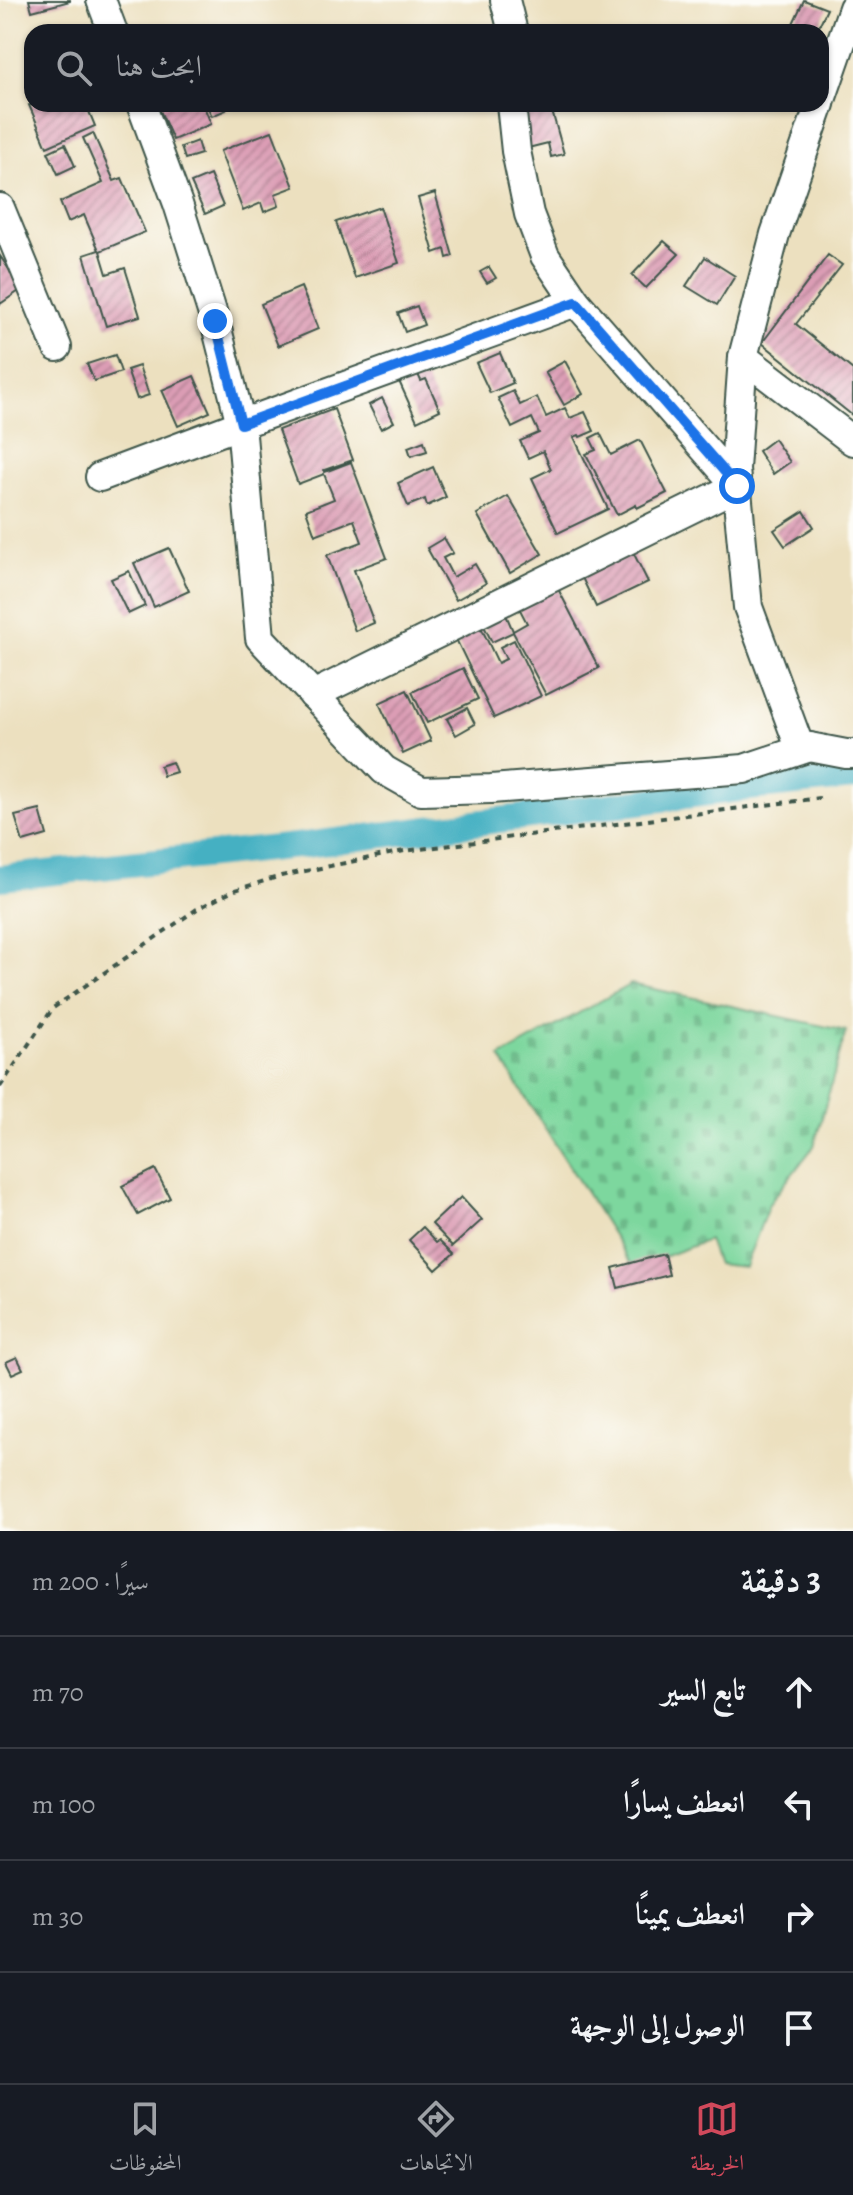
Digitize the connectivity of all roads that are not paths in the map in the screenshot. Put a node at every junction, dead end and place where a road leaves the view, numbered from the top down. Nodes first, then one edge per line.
1 (101, 0) edge
2 (505, 0) edge
3 (853, 8) edge
4 (110, 24) edge
5 (511, 24) edge
6 (829, 76) edge
7 (144, 112) edge
8 (512, 112) edge
9 (817, 112) edge
10 (0, 208) edge
11 (576, 302) junction
12 (57, 347) dead end
13 (743, 357) junction
14 (241, 424) junction
15 (853, 441) edge
16 (100, 477) dead end
17 (737, 486) junction
18 (313, 695) junction
19 (810, 747) junction
20 (853, 754) edge

1 - 4 street
2 - 5 street
3 - 6 street
7 - 14 street
8 - 11 street
9 - 13 street
10 - 12 street
11 - 14 street
11 - 17 street
13 - 15 street
13 - 17 street
14 - 16 street
14 - 18 street
17 - 18 street
17 - 19 street
18 - 19 street
19 - 20 street

